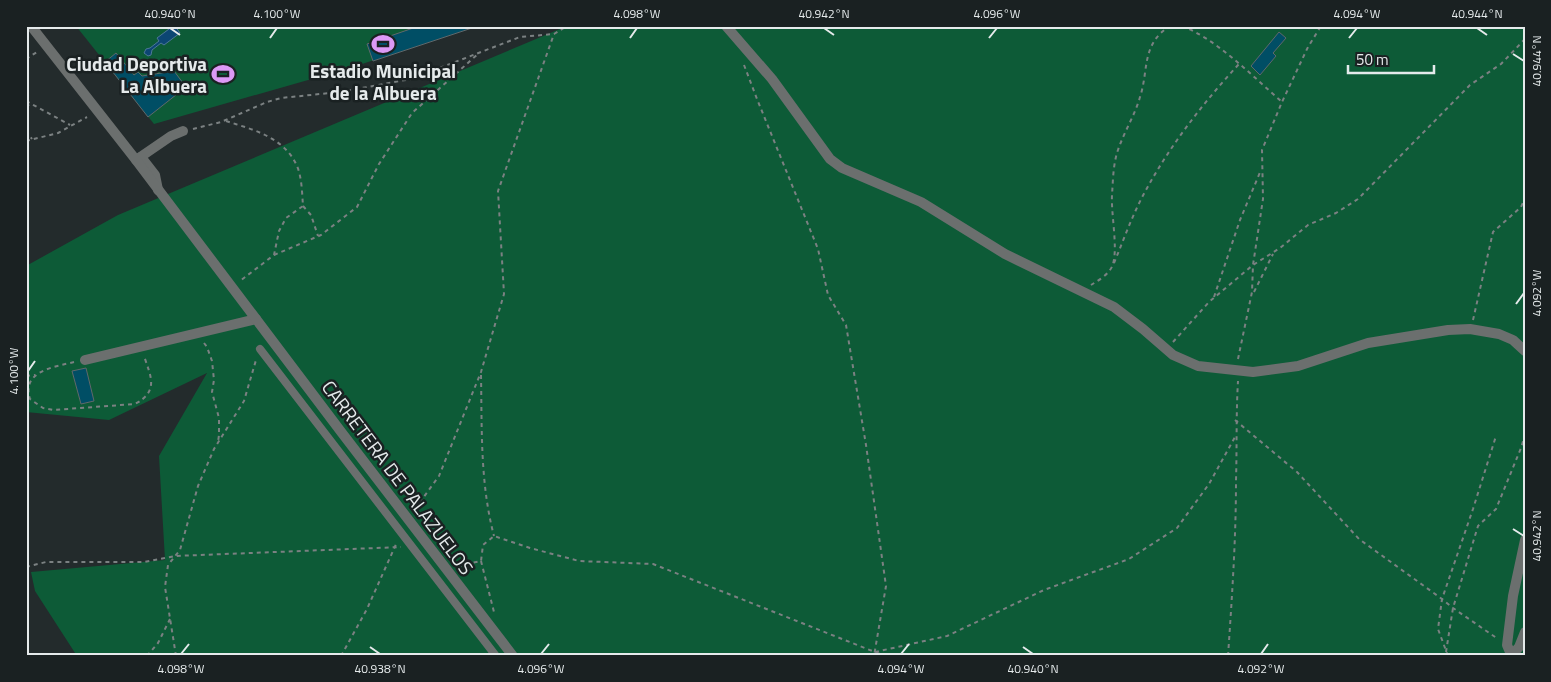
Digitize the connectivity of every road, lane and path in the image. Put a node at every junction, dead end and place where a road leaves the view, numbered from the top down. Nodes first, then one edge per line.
1 (31, 26) edge
2 (568, 26) edge
3 (726, 26) edge
4 (1170, 26) edge
5 (1182, 26) edge
6 (1321, 26) edge
7 (554, 34) junction
8 (1525, 39) edge
9 (482, 51) junction
10 (38, 52) dead end
11 (26, 60) edge
12 (743, 62) dead end
13 (1239, 64) junction
14 (26, 101) edge
15 (1282, 102) junction
16 (31, 103) junction
17 (26, 107) edge
18 (87, 117) dead end
19 (225, 121) junction
20 (71, 126) junction
21 (26, 131) edge
22 (183, 131) joint
23 (32, 139) junction
24 (26, 140) edge
25 (138, 158) junction
26 (1262, 168) junction
27 (1525, 198) edge
28 (303, 206) junction
29 (318, 236) junction
30 (1274, 252) junction
31 (274, 255) junction
32 (1254, 265) junction
33 (1113, 266) junction
34 (232, 288) junction
35 (1081, 291) junction
36 (1252, 295) junction
37 (1214, 297) junction
38 (256, 319) junction
39 (1470, 329) junction
40 (196, 333) junction
41 (1159, 343) junction
42 (141, 347) junction
43 (260, 349) joint
44 (1525, 350) edge
45 (85, 360) joint
46 (1238, 370) junction
47 (481, 372) junction
48 (35, 375) junction
49 (26, 376) edge
50 (27, 394) edge
51 (1235, 420) junction
52 (1525, 434) edge
53 (1236, 436) junction
54 (1496, 436) dead end
55 (217, 444) junction
56 (408, 518) junction
57 (401, 533) junction
58 (494, 536) junction
59 (1525, 540) edge
60 (412, 546) junction
61 (395, 547) junction
62 (175, 556) junction
63 (481, 561) junction
64 (26, 567) edge
65 (446, 568) junction
66 (1442, 599) junction
67 (1453, 608) junction
68 (494, 612) dead end
69 (170, 619) junction
70 (1525, 632) edge
71 (1506, 645) junction
72 (875, 652) junction
73 (1446, 652) junction
74 (147, 656) edge
75 (176, 656) edge
76 (341, 656) edge
77 (496, 656) edge
78 (513, 656) edge
79 (874, 656) edge
80 (885, 656) edge
81 (1228, 656) edge
82 (1448, 656) edge

1 - 25 street, CARRETERA DE PALAZUELOS
2 - 7 path
3 - 35 street
4 - 33 path
5 - 13 path
6 - 15 path
7 - 9 path
7 - 47 path
8 - 30 path
9 - 19 path
9 - 29 path
10 - 11 path
12 - 72 path
13 - 15 path
13 - 33 path
14 - 16 path
15 - 26 path
16 - 17 path
16 - 20 path
18 - 20 path
19 - 22 path
19 - 28 path
20 - 23 path
21 - 23 path
22 - 25 street
23 - 24 path
25 - 34 street, CARRETERA DE PALAZUELOS
26 - 32 path
26 - 37 path
27 - 39 path
28 - 29 path
28 - 31 path
29 - 31 path
30 - 32 path
30 - 36 path
31 - 34 path
32 - 36 path
32 - 37 path
33 - 35 path
34 - 38 street, CARRETERA DE PALAZUELOS
35 - 41 street
36 - 46 path
37 - 41 path
38 - 40 street
38 - 56 street, CARRETERA DE PALAZUELOS
39 - 44 street
39 - 46 street
40 - 42 street
40 - 55 path
41 - 46 street
42 - 45 street
42 - 50 path
43 - 55 path
43 - 57 street
45 - 48 path
46 - 51 path
47 - 56 path
47 - 58 path
48 - 49 path
48 - 50 path
51 - 53 path
51 - 66 path
52 - 67 path
53 - 72 path
53 - 81 path
54 - 66 path
55 - 62 path
56 - 65 street, CARRETERA DE PALAZUELOS
57 - 60 street
57 - 61 path
58 - 63 path
58 - 72 path
59 - 71 street
60 - 61 path
60 - 77 street
61 - 62 path
61 - 76 path
62 - 64 path
62 - 69 path
63 - 65 path
63 - 68 path
65 - 78 street, CARRETERA DE PALAZUELOS
66 - 67 path
66 - 73 path
67 - 71 path
67 - 73 path
69 - 74 path
69 - 75 path
70 - 71 street
72 - 79 path
72 - 80 path
73 - 82 path

